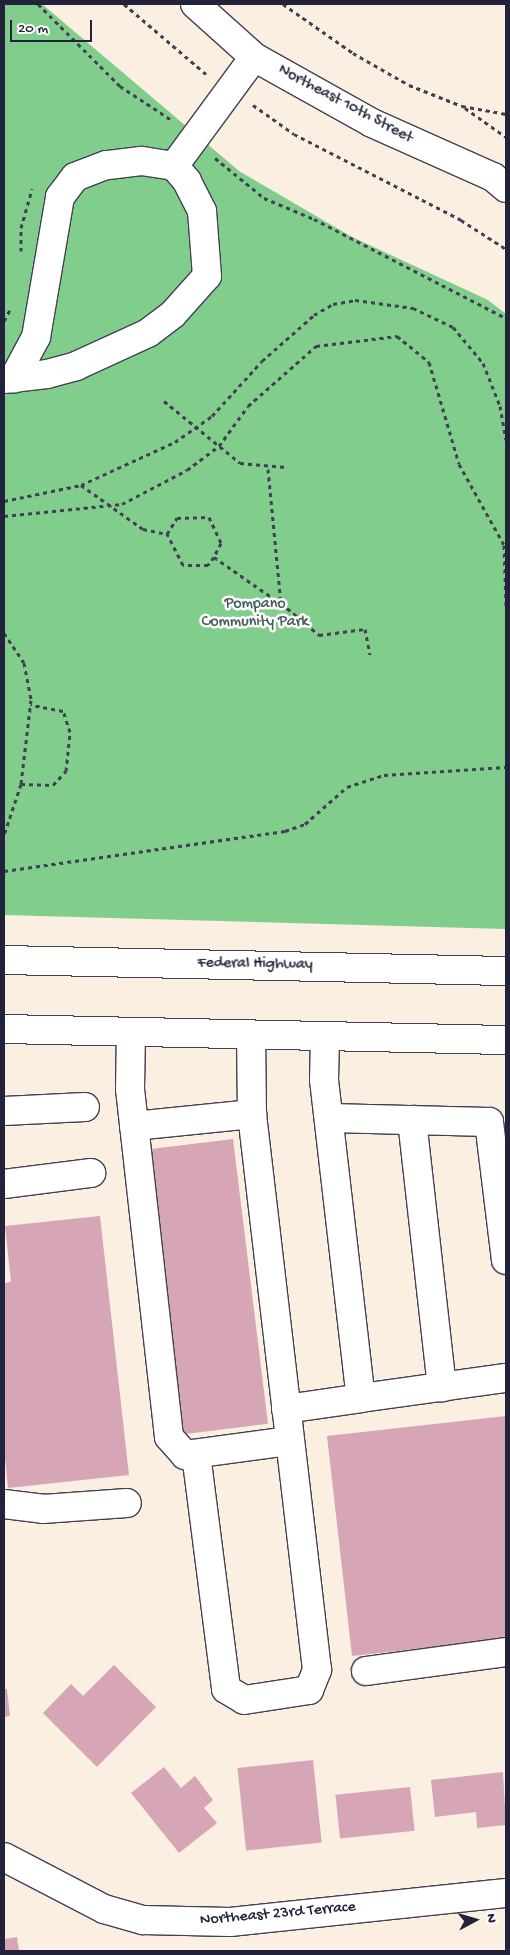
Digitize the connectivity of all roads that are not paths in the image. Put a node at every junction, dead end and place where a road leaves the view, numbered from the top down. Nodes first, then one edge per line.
1 (195, 4) edge
2 (254, 57) junction
3 (174, 166) junction
4 (506, 188) edge
5 (9, 378) edge
6 (4, 960) edge
7 (506, 971) edge
8 (4, 1030) edge
9 (131, 1032) junction
10 (251, 1035) junction
11 (325, 1036) junction
12 (506, 1040) edge
13 (84, 1107) dead end
14 (4, 1111) edge
15 (252, 1114) junction
16 (329, 1118) junction
17 (412, 1120) junction
18 (134, 1126) junction
19 (92, 1173) dead end
20 (4, 1184) edge
21 (506, 1260) edge
22 (506, 1378) edge
23 (442, 1387) junction
24 (361, 1398) junction
25 (286, 1409) junction
26 (290, 1441) junction
27 (196, 1454) junction
28 (128, 1502) dead end
29 (4, 1504) edge
30 (506, 1652) edge
31 (366, 1671) dead end
32 (4, 1857) edge
33 (506, 1892) edge

1 - 2 main road, Northeast 10th Street
2 - 3 main road
2 - 4 main road, Northeast 10th Street
3 - 5 main road
3 - 5 main road
6 - 7 main road, Federal Highway
8 - 9 main road
9 - 10 main road
9 - 18 main road
10 - 11 main road
10 - 15 main road
11 - 12 main road
11 - 16 main road
13 - 14 main road
15 - 18 main road
15 - 25 main road
16 - 17 main road
16 - 24 main road
17 - 21 main road
17 - 23 main road
18 - 27 main road
19 - 20 main road
22 - 23 main road
23 - 24 main road
24 - 25 main road
25 - 26 main road
26 - 27 main road
26 - 27 main road
28 - 29 main road
30 - 31 main road
32 - 33 main road, Northeast 23rd Terrace

